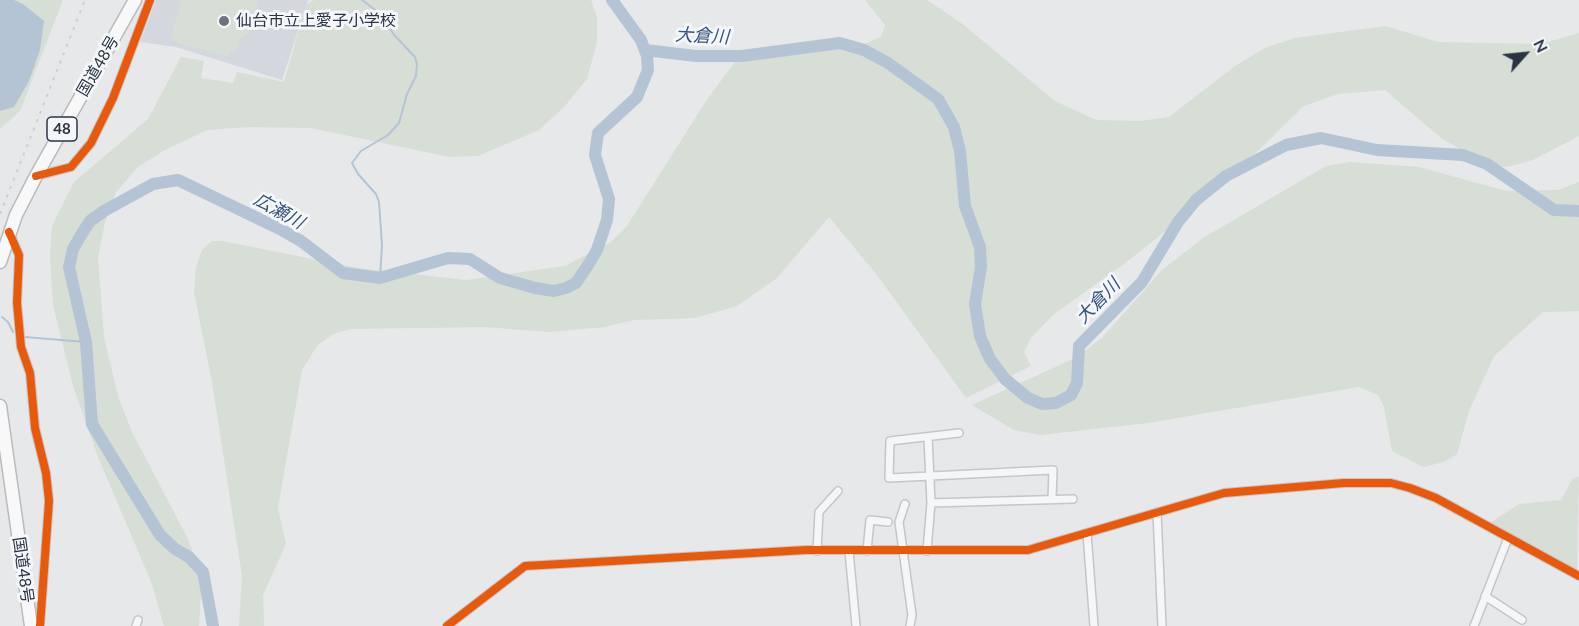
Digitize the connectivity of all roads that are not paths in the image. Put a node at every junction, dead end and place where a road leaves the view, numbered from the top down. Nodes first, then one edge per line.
1 (135, 0) edge
2 (150, 0) edge
3 (36, 176) junction
4 (9, 232) junction
5 (0, 262) edge
6 (0, 406) edge
7 (959, 433) dead end
8 (928, 437) junction
9 (930, 476) junction
10 (838, 491) dead end
11 (1053, 499) junction
12 (1073, 499) dead end
13 (931, 503) junction
14 (905, 504) dead end
15 (1157, 512) junction
16 (888, 522) dead end
17 (1087, 533) junction
18 (1508, 538) junction
19 (817, 551) junction
20 (849, 551) junction
21 (867, 551) junction
22 (904, 551) junction
23 (927, 551) junction
24 (1579, 576) edge
25 (1485, 596) junction
26 (1522, 620) dead end
27 (31, 626) edge
28 (40, 626) edge
29 (447, 626) edge
30 (856, 626) edge
31 (910, 626) edge
32 (1094, 626) edge
33 (1162, 626) edge
34 (1474, 626) edge

1 - 3 highway, 国道48号 / 48
2 - 3 street
3 - 4 highway, 国道48号 / 48
4 - 5 highway, 国道48号 / 48
4 - 28 street
6 - 27 highway, 国道48号
7 - 8 street
8 - 9 street
8 - 9 street
9 - 11 street
9 - 13 street
10 - 19 street
11 - 12 street
11 - 13 street
13 - 23 street
14 - 22 street
15 - 17 street
15 - 18 street
15 - 33 street
16 - 21 street
17 - 23 street
17 - 32 street
18 - 24 street
18 - 25 street
19 - 20 street
19 - 29 street
20 - 21 street
20 - 30 street
21 - 22 street
22 - 23 street
22 - 31 street
25 - 26 street
25 - 34 street

